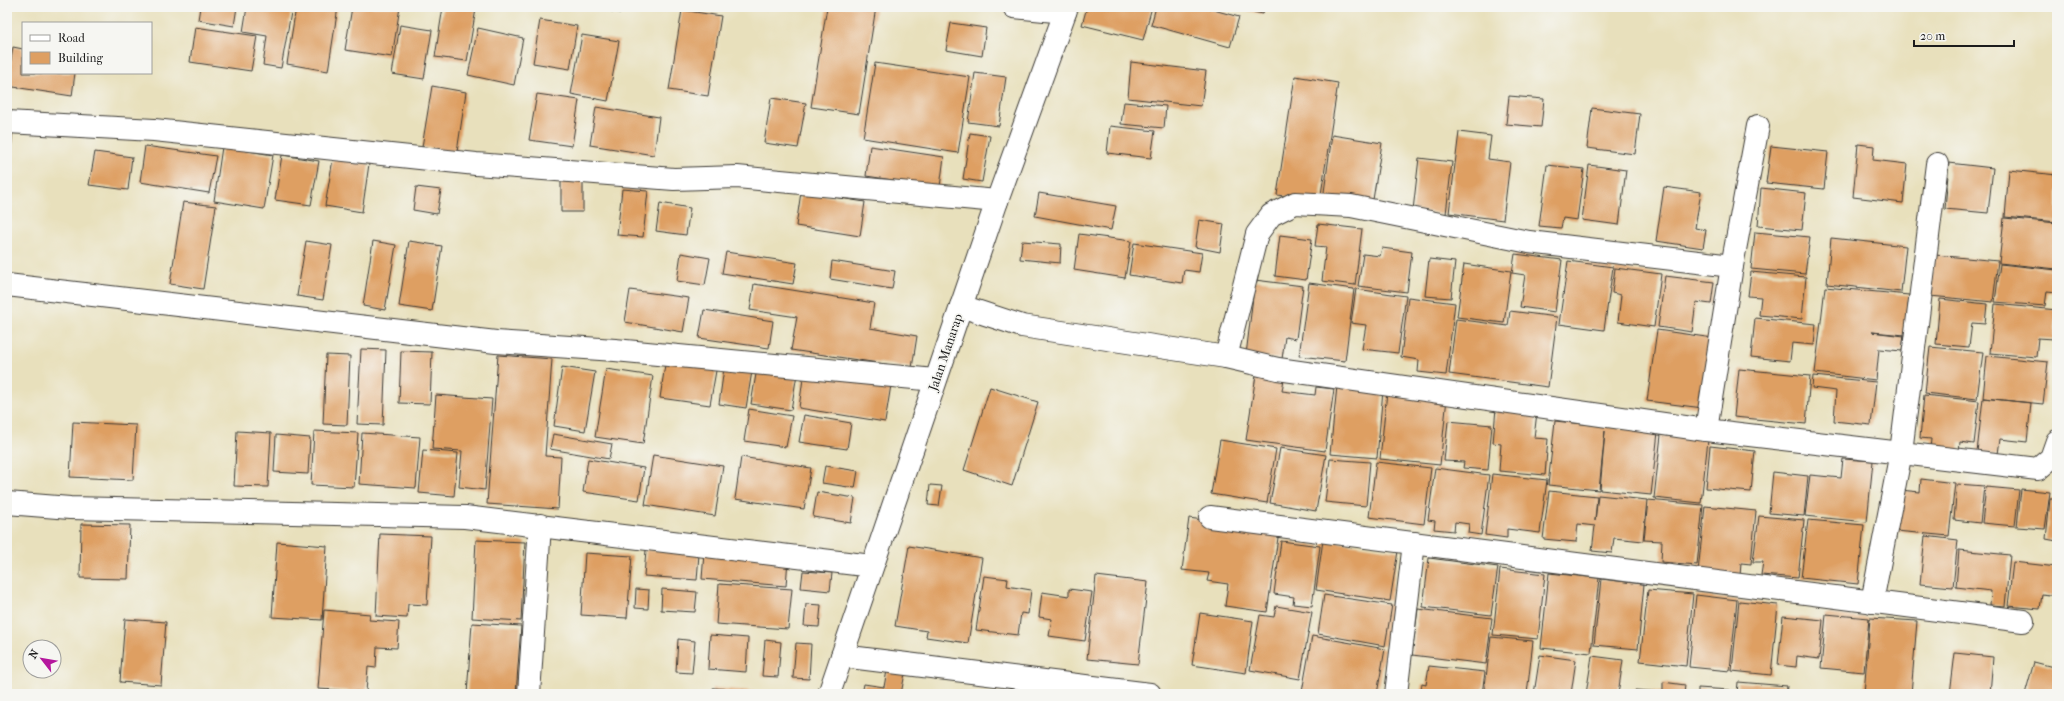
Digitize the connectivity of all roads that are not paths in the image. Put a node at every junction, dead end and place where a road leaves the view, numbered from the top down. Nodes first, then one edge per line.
1 (1014, 7) edge
2 (1066, 9) edge
3 (7, 122) edge
4 (1758, 126) dead end
5 (1937, 164) dead end
6 (997, 201) junction
7 (1732, 266) junction
8 (7, 285) edge
9 (961, 306) junction
10 (1226, 357) junction
11 (935, 380) junction
12 (1706, 430) junction
13 (2057, 441) edge
14 (1901, 452) junction
15 (7, 503) edge
16 (1210, 517) dead end
17 (540, 526) junction
18 (1414, 543) junction
19 (872, 566) junction
20 (1872, 602) junction
21 (2023, 621) dead end
22 (842, 656) junction
23 (529, 694) edge
24 (829, 694) edge
25 (1150, 694) edge
26 (1396, 694) edge

1 - 2 street, Jalan Manarap
2 - 6 street, Jalan Manarap
3 - 6 street
4 - 7 street
5 - 14 street
6 - 9 street, Jalan Manarap
7 - 10 street
7 - 12 street
8 - 11 street
9 - 10 street
9 - 11 street, Jalan Manarap
10 - 12 street
11 - 19 street, Jalan Manarap
12 - 14 street
13 - 14 street
14 - 20 street
15 - 17 street
16 - 18 street
17 - 19 street
17 - 23 street
18 - 20 street
18 - 26 street
19 - 22 street, Jalan Manarap
20 - 21 street
22 - 24 street, Jalan Manarap
22 - 25 street

